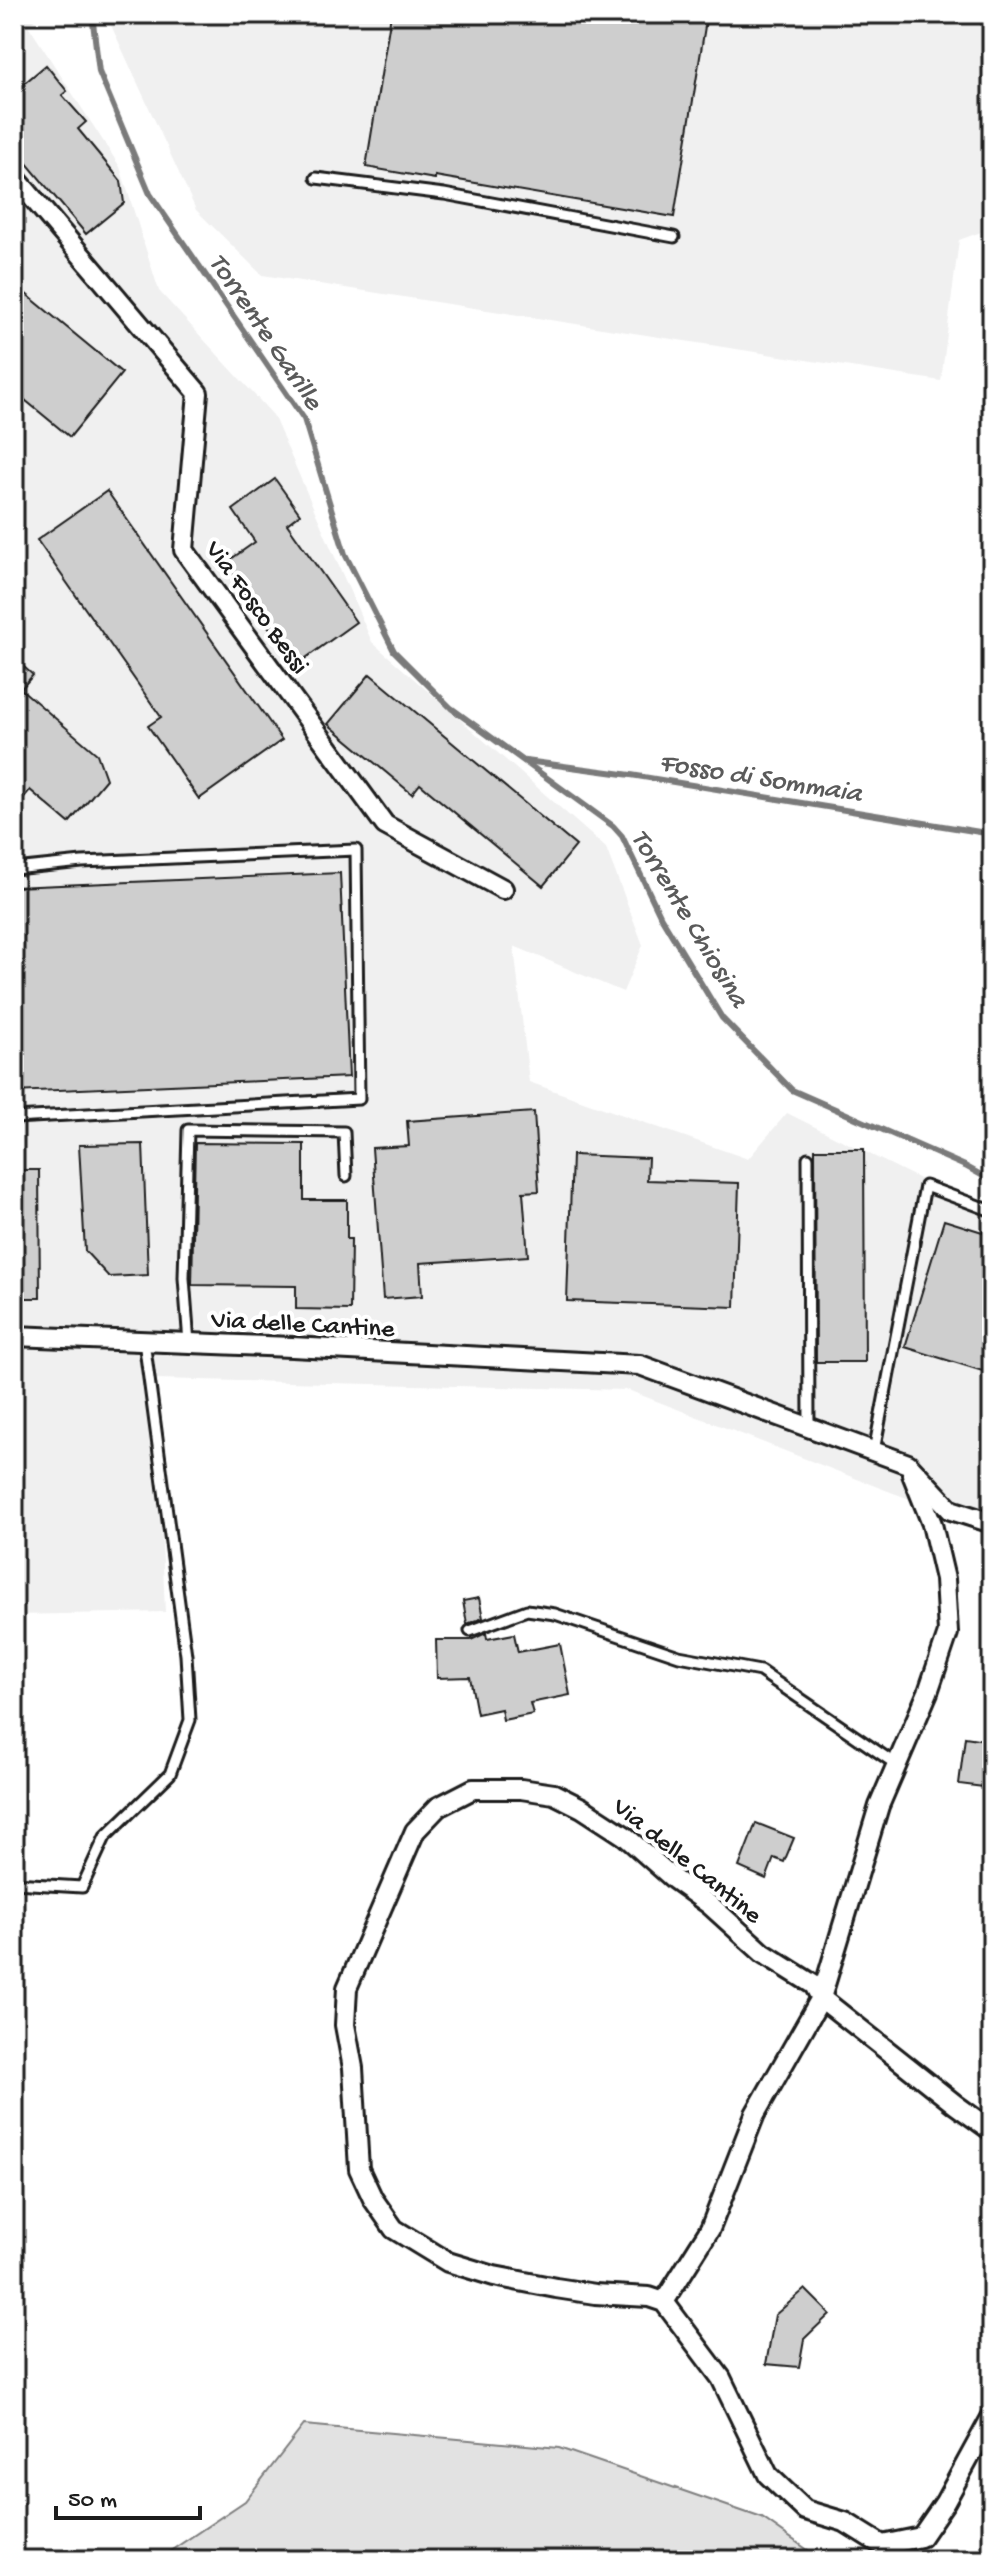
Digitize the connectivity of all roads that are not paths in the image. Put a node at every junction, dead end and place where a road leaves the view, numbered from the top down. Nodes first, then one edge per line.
1 (14, 176) edge
2 (316, 178) dead end
3 (674, 237) dead end
4 (14, 869) edge
5 (503, 889) dead end
6 (14, 1118) edge
7 (808, 1158) dead end
8 (346, 1176) dead end
9 (992, 1211) edge
10 (14, 1336) edge
11 (144, 1341) junction
12 (189, 1343) junction
13 (809, 1427) junction
14 (874, 1451) junction
15 (908, 1464) junction
16 (992, 1523) edge
17 (470, 1631) dead end
18 (897, 1765) junction
19 (14, 1883) edge
20 (821, 1998) junction
21 (992, 2131) edge
22 (664, 2302) junction
23 (992, 2416) edge

1 - 5 street, Via Fosco Bessi
2 - 3 lane
4 - 6 lane
7 - 13 lane
8 - 12 lane
9 - 14 lane
10 - 11 street, Via delle Cantine
11 - 12 street, Via delle Cantine
11 - 19 lane
12 - 13 street, Via delle Cantine
13 - 14 street, Via delle Cantine
14 - 15 street, Via delle Cantine
15 - 16 street, Via delle Cantine
15 - 18 street
17 - 18 lane
18 - 20 street
20 - 21 street, Via delle Cantine
20 - 22 street
20 - 22 street, Via delle Cantine
22 - 23 street

